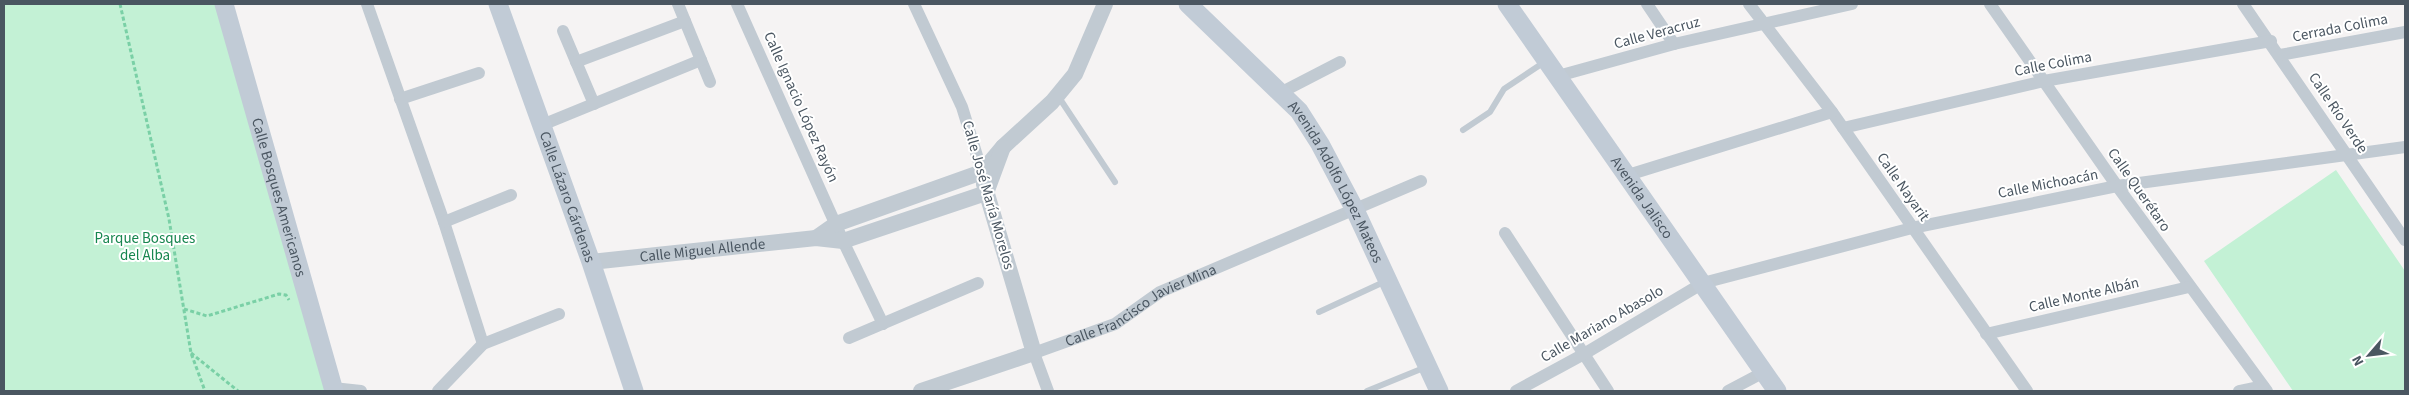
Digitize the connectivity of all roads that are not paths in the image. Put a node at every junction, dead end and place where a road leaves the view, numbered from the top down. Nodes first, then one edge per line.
1 (224, 4) edge
2 (367, 4) edge
3 (498, 4) edge
4 (678, 4) edge
5 (737, 4) edge
6 (914, 4) edge
7 (1105, 4) edge
8 (1188, 4) edge
9 (1507, 4) edge
10 (1647, 4) edge
11 (1749, 4) edge
12 (1852, 4) edge
13 (1990, 4) edge
14 (2243, 4) edge
15 (685, 22) junction
16 (1763, 23) junction
17 (563, 31) dead end
18 (2405, 32) edge
19 (2271, 41) junction
20 (1674, 44) junction
21 (2280, 55) junction
22 (701, 60) junction
23 (576, 62) junction
24 (1340, 62) dead end
25 (1553, 68) junction
26 (479, 73) dead end
27 (2044, 81) junction
28 (710, 82) dead end
29 (1280, 92) junction
30 (1058, 96) junction
31 (400, 99) junction
32 (594, 104) junction
33 (1832, 112) junction
34 (542, 125) junction
35 (1843, 128) junction
36 (1463, 130) dead end
37 (2405, 147) edge
38 (1003, 148) junction
39 (2346, 154) junction
40 (982, 172) junction
41 (1628, 175) junction
42 (1421, 181) dead end
43 (1115, 182) dead end
44 (2117, 186) junction
45 (986, 193) junction
46 (511, 195) dead end
47 (1355, 210) junction
48 (444, 222) junction
49 (836, 224) junction
50 (1912, 228) junction
51 (1505, 232) dead end
52 (816, 238) junction
53 (2405, 240) edge
54 (843, 241) junction
55 (591, 262) junction
56 (1387, 281) junction
57 (978, 283) dead end
58 (1703, 283) junction
59 (2189, 287) junction
60 (1319, 312) dead end
61 (559, 314) dead end
62 (883, 324) junction
63 (1986, 334) junction
64 (849, 338) dead end
65 (483, 344) junction
66 (1034, 352) junction
67 (1584, 354) junction
68 (1427, 366) junction
69 (1764, 372) junction
70 (2265, 388) edge
71 (333, 390) edge
72 (361, 391) edge
73 (438, 391) edge
74 (634, 391) edge
75 (921, 391) edge
76 (1048, 391) edge
77 (1368, 391) edge
78 (1439, 391) edge
79 (1516, 391) edge
80 (1608, 391) edge
81 (1728, 391) edge
82 (1777, 391) edge
83 (2027, 391) edge
84 (2239, 391) edge

1 - 71 main road, Calle Bosques Americanos
2 - 31 street
3 - 34 main road, Calle Lázaro Cárdenas
4 - 15 street
5 - 49 street, Calle Ignacio López Rayón
6 - 40 street, Calle José María Morelos
7 - 30 street, Calle Miguel Allende
8 - 29 main road, Avenida Adolfo López Mateos
9 - 25 main road, Avenida Jalisco
10 - 20 street
11 - 16 street, Calle Nayarit
12 - 16 street, Calle Veracruz
13 - 27 street, Calle Querétaro
14 - 19 street, Calle Río Verde
15 - 22 street
15 - 23 street
16 - 20 street, Calle Veracruz
16 - 33 street, Calle Nayarit
17 - 23 street
18 - 21 street, Cerrada Colima
19 - 21 street, Calle Río Verde
19 - 27 street, Calle Colima
20 - 25 street, Calle Veracruz
21 - 39 street, Calle Río Verde
22 - 28 street
22 - 32 street
23 - 32 street
24 - 29 street
25 - 36 lane
25 - 41 main road, Avenida Jalisco
26 - 31 street
27 - 35 street, Calle Colima
27 - 44 street, Calle Querétaro
29 - 47 main road, Avenida Adolfo López Mateos
30 - 38 street, Calle Miguel Allende
30 - 43 lane
31 - 48 street
32 - 34 street
33 - 35 street, Calle Nayarit
33 - 41 street
34 - 55 main road, Calle Lázaro Cárdenas
35 - 50 street, Calle Nayarit
37 - 39 street, Calle Michoacán
38 - 40 street, Calle Miguel Allende
38 - 45 street, Calle Miguel Allende
39 - 44 street, Calle Michoacán
39 - 53 street, Calle Río Verde
40 - 45 street, Calle José María Morelos
40 - 49 street, Calle Miguel Allende
41 - 58 main road, Avenida Jalisco
42 - 47 street, Calle Francisco Javier Mina
44 - 50 street, Calle Michoacán
44 - 59 street, Calle Querétaro
45 - 54 street, Calle Miguel Allende
45 - 66 street, Calle José María Morelos
46 - 48 street
47 - 56 main road, Avenida Adolfo López Mateos
47 - 66 street, Calle Francisco Javier Mina
48 - 65 street
49 - 52 street, Calle Miguel Allende
49 - 54 street, Calle Ignacio López Rayón
50 - 58 street, Calle Michoacán
50 - 63 street, Calle Nayarit
51 - 67 street
52 - 54 street, Calle Miguel Allende
52 - 55 street, Calle Miguel Allende
54 - 62 street, Calle Ignacio López Rayón
55 - 74 main road, Calle Lázaro Cárdenas
56 - 60 lane
56 - 68 main road, Avenida Adolfo López Mateos
57 - 62 street
58 - 67 street, Calle Mariano Abasolo
58 - 69 main road, Avenida Jalisco
59 - 63 street, Calle Monte Albán
59 - 70 street, Calle Querétaro
61 - 65 street
62 - 64 street
63 - 83 street, Calle Nayarit
65 - 73 street
66 - 75 street, Calle Francisco Javier Mina
66 - 76 street, Calle José María Morelos
67 - 79 street, Calle Mariano Abasolo
67 - 80 street
68 - 77 lane
68 - 78 main road, Avenida Adolfo López Mateos
69 - 81 street
69 - 82 main road, Avenida Jalisco
70 - 84 street
71 - 72 street

